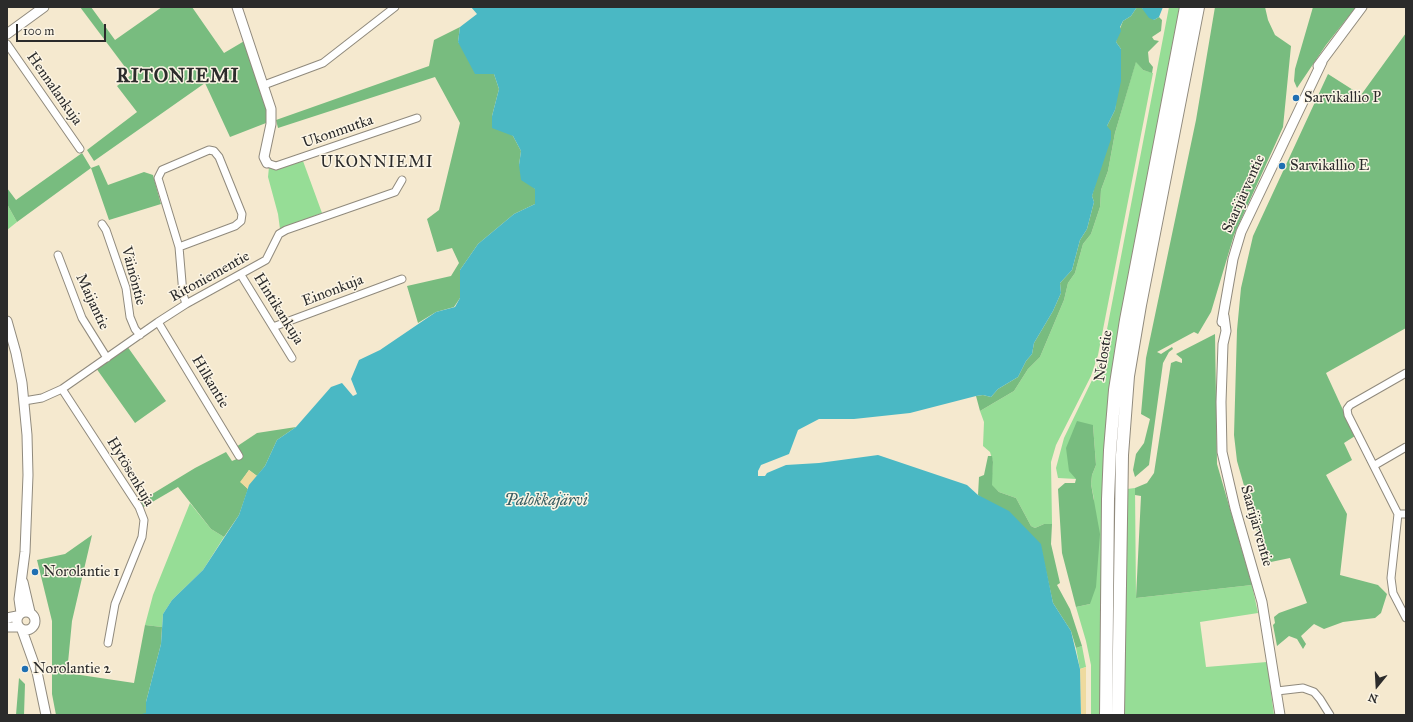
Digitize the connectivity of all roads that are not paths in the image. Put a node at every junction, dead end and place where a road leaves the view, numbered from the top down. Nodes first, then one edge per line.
1 (44, 7) edge
2 (237, 7) edge
3 (395, 7) edge
4 (1186, 7) edge
5 (1198, 7) edge
6 (1362, 7) edge
7 (7, 34) edge
8 (7, 44) edge
9 (264, 84) junction
10 (417, 118) dead end
11 (80, 149) dead end
12 (267, 163) joint
13 (402, 180) dead end
14 (102, 224) dead end
15 (179, 247) junction
16 (58, 255) dead end
17 (241, 274) junction
18 (402, 279) dead end
19 (186, 304) junction
20 (7, 321) edge
21 (158, 322) junction
22 (273, 327) junction
23 (140, 335) junction
24 (106, 358) junction
25 (292, 358) dead end
26 (1406, 374) edge
27 (62, 389) junction
28 (24, 401) junction
29 (1406, 447) edge
30 (239, 456) dead end
31 (1374, 465) junction
32 (1398, 514) junction
33 (1406, 514) edge
34 (22, 580) junction
35 (30, 612) junction
36 (19, 614) junction
37 (7, 618) edge
38 (1406, 618) edge
39 (7, 627) edge
40 (24, 629) junction
41 (108, 643) dead end
42 (1277, 691) junction
43 (46, 715) edge
44 (1106, 715) edge
45 (1118, 715) edge
46 (1280, 715) edge
47 (1330, 715) edge

1 - 7 main road
2 - 9 main road
3 - 9 street
4 - 44 highway, Nelostie
5 - 45 highway, Nelostie
6 - 42 main road, Saarijärventie
8 - 11 street, Hennalankuja
9 - 12 main road
10 - 12 street, Ukonmutka
13 - 17 street, Ritoniementie
14 - 23 street, Väinöntie
15 - 15 street
15 - 19 street
16 - 24 street, Maijantie
17 - 19 street, Ritoniementie
17 - 22 street, Hintikankuja
18 - 22 street, Einonkuja
19 - 21 street, Ritoniementie
20 - 28 main road
21 - 23 street, Ritoniementie
21 - 30 street, Hilkantie
22 - 25 street, Hintikankuja
23 - 24 street, Ritoniementie
24 - 27 street, Ritoniementie
26 - 31 street
27 - 28 street, Ritoniementie
27 - 41 street, Hytösenkuja
28 - 34 main road
29 - 31 street
31 - 32 street
32 - 33 street
32 - 38 street
34 - 35 main road
34 - 36 main road
35 - 36 main road
35 - 40 main road
36 - 37 main road
36 - 40 main road
39 - 40 main road
40 - 43 main road
42 - 46 main road, Saarijärventie
42 - 47 street

